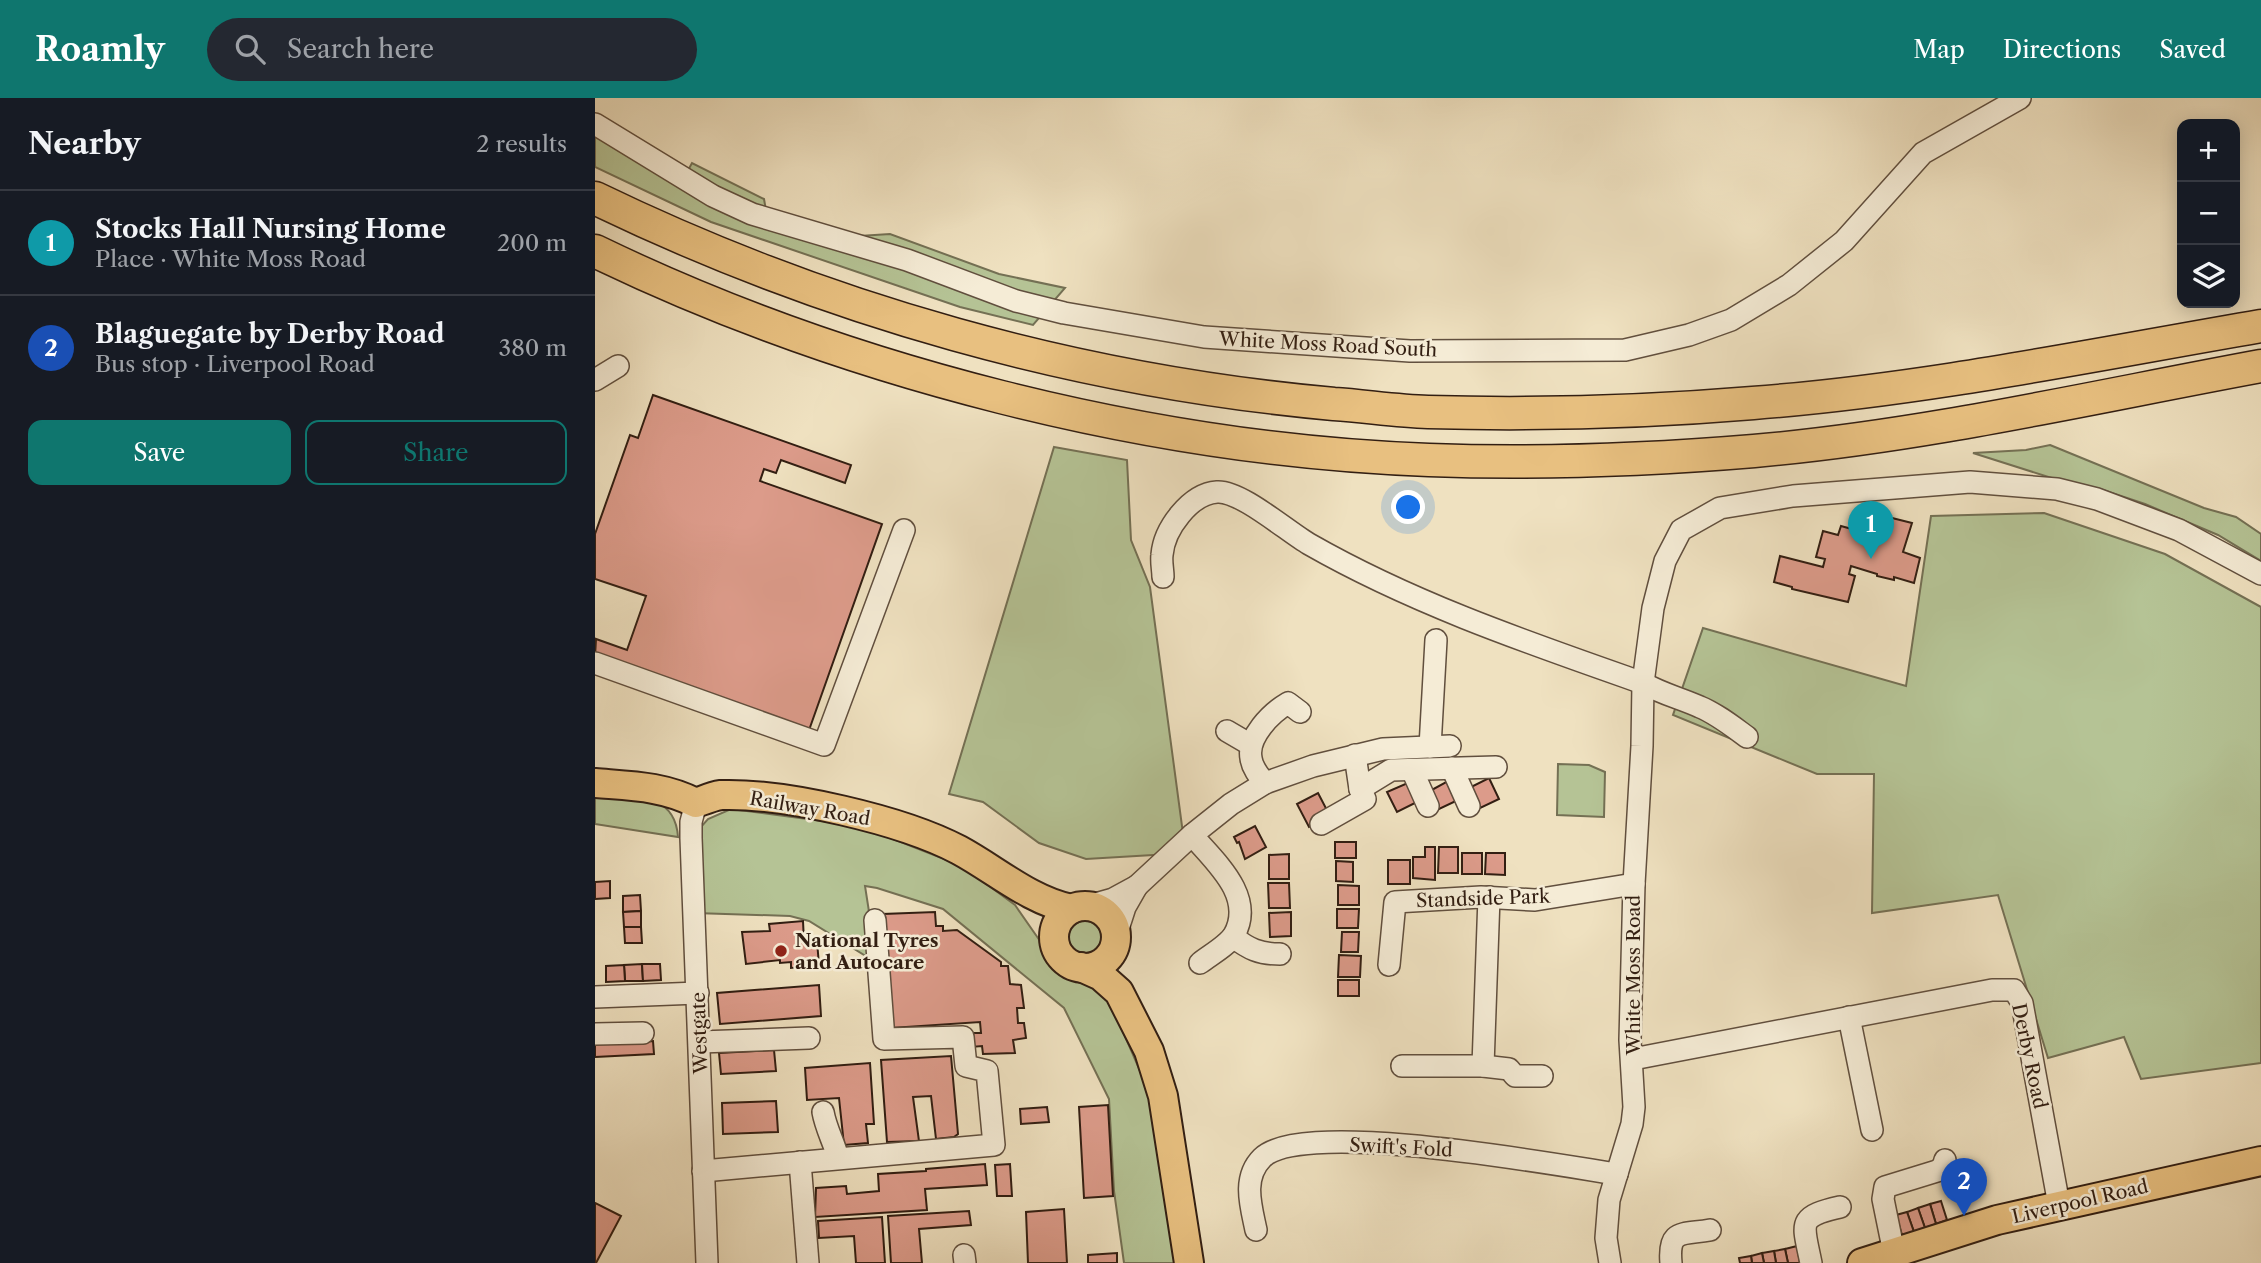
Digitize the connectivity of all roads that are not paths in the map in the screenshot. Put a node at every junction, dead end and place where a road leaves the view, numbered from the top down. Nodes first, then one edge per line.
1 (2020, 98) edge
2 (595, 124) edge
3 (595, 198) edge
4 (595, 251) edge
5 (2261, 327) edge
6 (618, 366) dead end
7 (2261, 366) edge
8 (595, 380) edge
9 (904, 530) dead end
10 (2261, 574) edge
11 (1164, 582) dead end
12 (1436, 640) dead end
13 (595, 663) edge
14 (1643, 683) junction
15 (1291, 701) dead end
16 (1227, 731) dead end
17 (1747, 737) dead end
18 (1251, 744) junction
19 (1355, 755) junction
20 (1496, 767) dead end
21 (1453, 768) junction
22 (1412, 770) junction
23 (595, 783) edge
24 (1265, 783) junction
25 (1363, 794) junction
26 (695, 803) junction
27 (1428, 806) dead end
28 (1469, 806) dead end
29 (1321, 824) dead end
30 (1192, 835) junction
31 (1014, 884) junction
32 (1634, 884) junction
33 (1136, 886) junction
34 (1489, 897) junction
35 (1079, 908) junction
36 (875, 920) dead end
37 (1233, 937) junction
38 (1054, 940) junction
39 (1115, 940) junction
40 (1280, 954) dead end
41 (1200, 963) dead end
42 (1389, 965) dead end
43 (1081, 967) junction
44 (698, 993) junction
45 (595, 997) edge
46 (1127, 1004) junction
47 (1849, 1017) junction
48 (643, 1033) dead end
49 (595, 1034) edge
50 (809, 1038) dead end
51 (700, 1042) junction
52 (1633, 1059) junction
53 (1402, 1066) dead end
54 (1483, 1066) junction
55 (1542, 1076) dead end
56 (823, 1112) dead end
57 (1865, 1124) dead end
58 (838, 1158) junction
59 (1945, 1160) dead end
60 (2261, 1161) edge
61 (800, 1162) junction
62 (703, 1171) junction
63 (1617, 1174) junction
64 (2059, 1205) junction
65 (1840, 1207) dead end
66 (1256, 1230) dead end
67 (1710, 1230) dead end
68 (1894, 1253) junction
69 (707, 1263) edge
70 (808, 1263) edge
71 (1188, 1263) edge
72 (1610, 1263) edge
73 (1671, 1263) edge
74 (1811, 1263) edge
75 (1862, 1263) edge

1 - 2 street, White Moss Road South
3 - 5 highway
4 - 7 highway
6 - 8 street
9 - 13 street
10 - 14 street, White Moss Road
11 - 14 street
12 - 19 street
14 - 17 street
14 - 32 street, White Moss Road
15 - 18 street
16 - 18 street
18 - 24 street
19 - 24 street
19 - 25 street
20 - 21 street
21 - 22 street
21 - 28 street
22 - 25 street
22 - 27 street
23 - 26 main road
24 - 30 street
25 - 29 street
26 - 31 main road, Railway Road
26 - 44 street, Westgate
30 - 33 street
30 - 37 street
31 - 35 main road, Railway Road
31 - 38 main road, Railway Road
32 - 34 street, Standside Park
32 - 52 street, White Moss Road
33 - 35 street
33 - 39 street
34 - 42 street, Standside Park
34 - 54 street
35 - 38 main road
35 - 39 main road
36 - 58 street
37 - 40 street
37 - 41 street
38 - 43 main road
39 - 43 main road
39 - 46 main road
43 - 46 main road
44 - 45 street
44 - 51 street, Westgate
46 - 71 main road
47 - 52 street, Derby Road
47 - 57 street
47 - 64 street, Derby Road
48 - 49 street
50 - 51 street
51 - 62 street, Westgate
52 - 63 street, White Moss Road
53 - 54 street
54 - 55 street
56 - 58 street
58 - 61 street
59 - 68 street
60 - 64 main road, Liverpool Road
61 - 62 street
61 - 70 street
62 - 69 street, Westgate
63 - 66 street, Swift's Fold
63 - 72 street, White Moss Road
64 - 68 main road, Liverpool Road
65 - 74 street
67 - 73 street
68 - 75 main road, Liverpool Road

